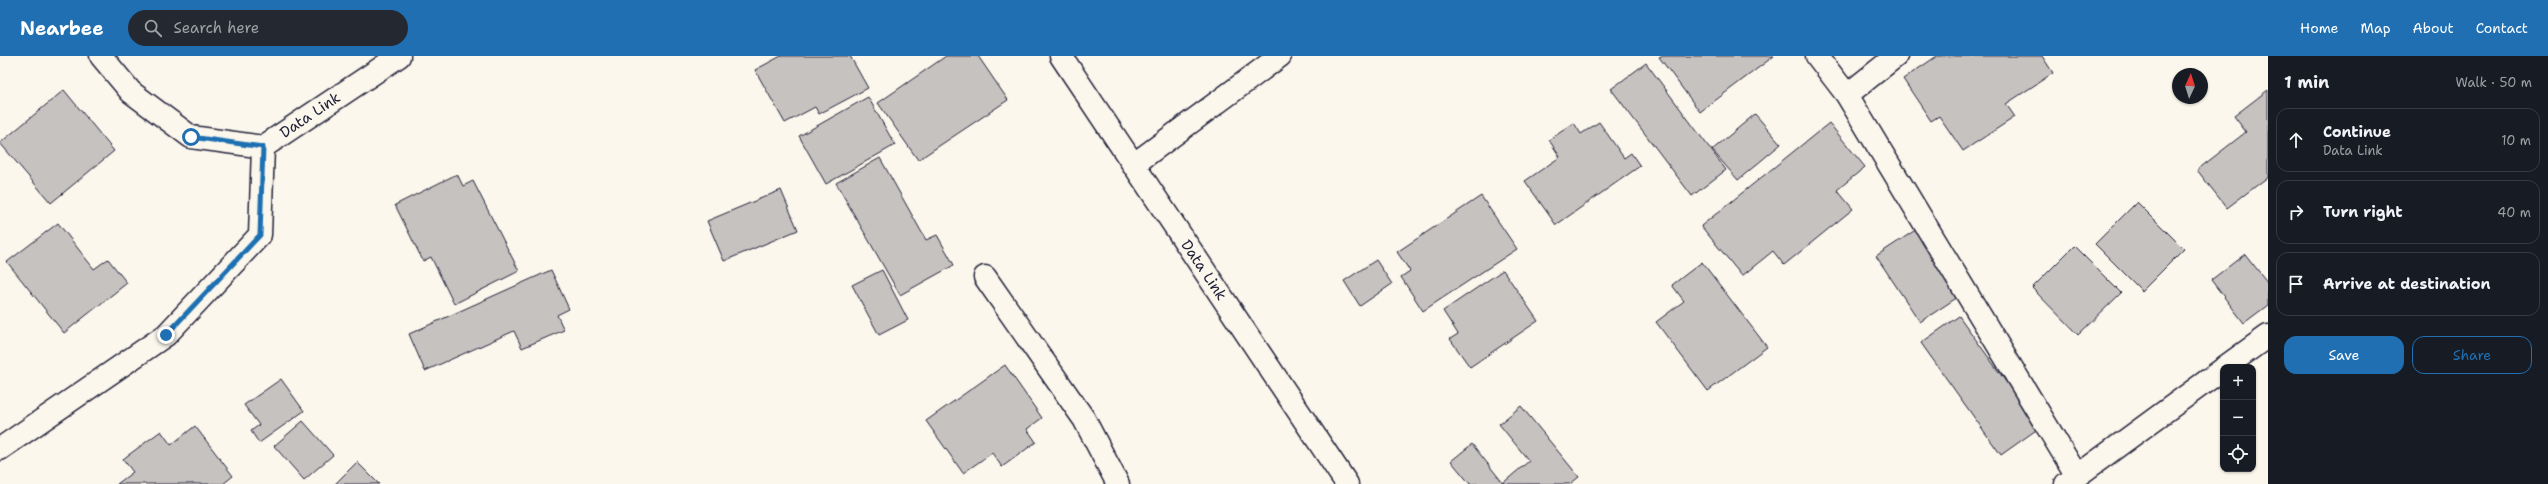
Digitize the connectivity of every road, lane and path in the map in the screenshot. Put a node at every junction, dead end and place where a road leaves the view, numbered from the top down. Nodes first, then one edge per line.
1 (101, 56) edge
2 (399, 56) edge
3 (1061, 56) edge
4 (1280, 56) edge
5 (1817, 56) edge
6 (1896, 56) edge
7 (1847, 95) junction
8 (263, 147) junction
9 (1133, 165) junction
10 (985, 277) dead end
11 (2268, 336) edge
12 (2230, 364) edge
13 (2220, 371) edge
14 (0, 449) edge
15 (2071, 480) edge
16 (1118, 484) edge
17 (1347, 484) edge

1 - 8 street
2 - 8 street, Data Link
3 - 9 street, Data Link
4 - 9 street
5 - 7 street
6 - 7 street
7 - 15 street
8 - 14 street
9 - 17 street, Data Link
10 - 16 street
11 - 12 street
13 - 15 street

